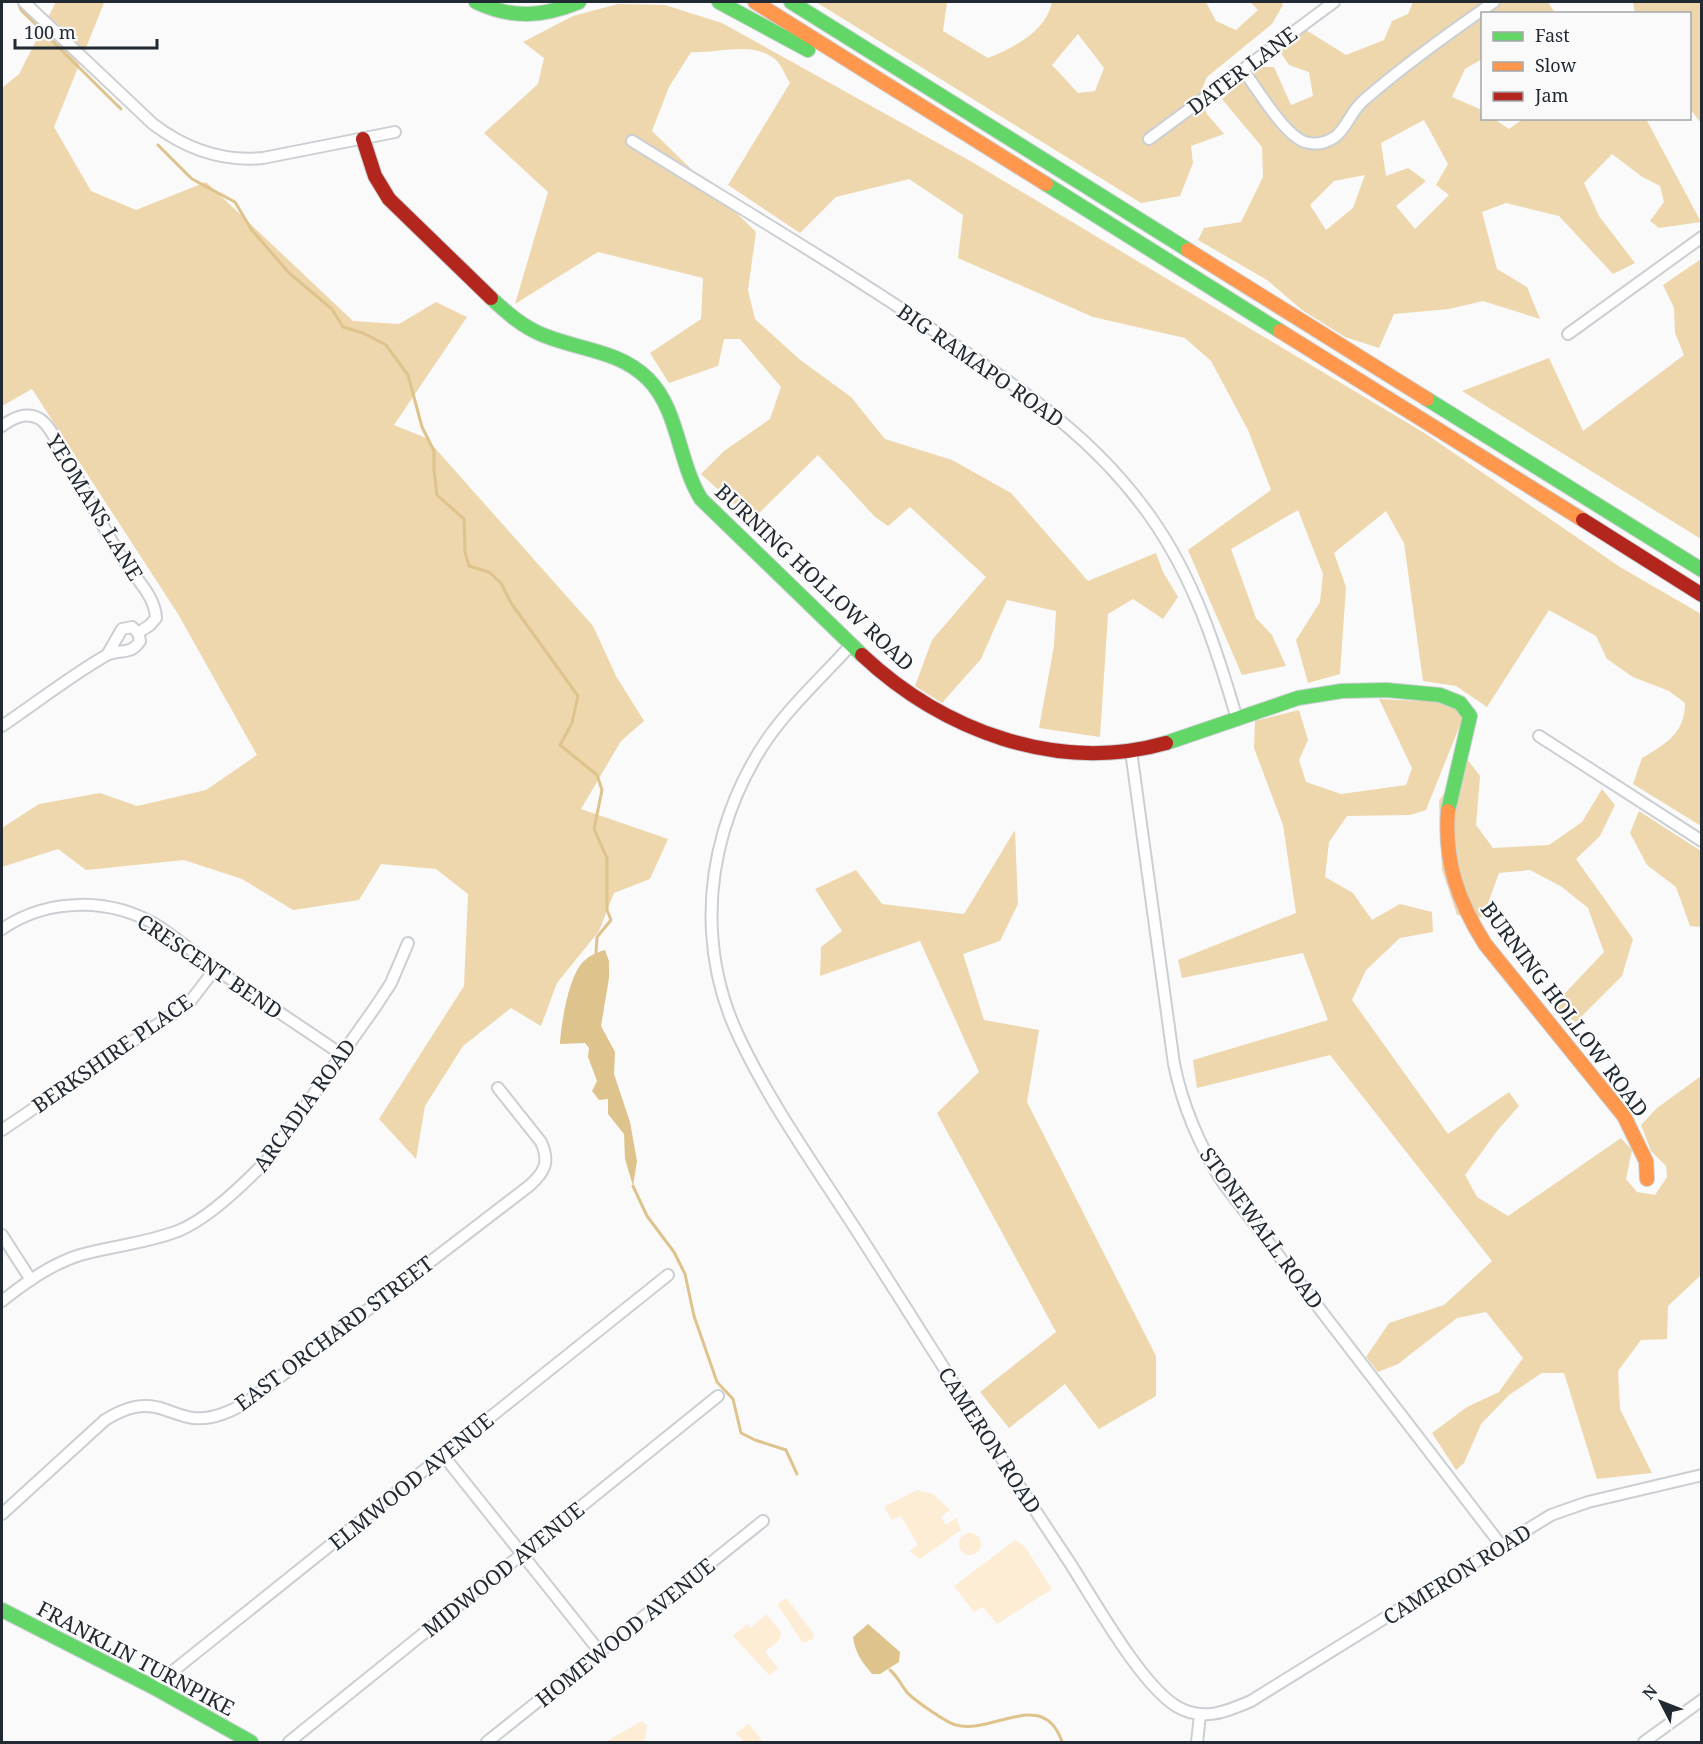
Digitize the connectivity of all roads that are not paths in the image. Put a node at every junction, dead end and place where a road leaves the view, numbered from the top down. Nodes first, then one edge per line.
1 (24, 2) edge
2 (476, 2) edge
3 (505, 2) edge
4 (544, 2) edge
5 (579, 2) edge
6 (719, 2) edge
7 (754, 2) edge
8 (791, 2) edge
9 (799, 2) edge
10 (1334, 2) edge
11 (1494, 2) edge
12 (818, 18) junction
13 (1243, 70) junction
14 (959, 130) junction
15 (395, 132) dead end
16 (363, 139) junction
17 (1149, 139) dead end
18 (632, 141) dead end
19 (1701, 237) edge
20 (1568, 334) dead end
21 (2, 426) edge
22 (1701, 570) edge
23 (1701, 595) edge
24 (138, 633) junction
25 (852, 644) junction
26 (107, 655) junction
27 (1237, 719) junction
28 (2, 726) edge
29 (1539, 736) dead end
30 (1131, 751) junction
31 (1701, 841) edge
32 (2, 929) edge
33 (408, 943) dead end
34 (215, 969) junction
35 (341, 1054) junction
36 (498, 1088) dead end
37 (2, 1130) edge
38 (1647, 1179) dead end
39 (2, 1235) edge
40 (668, 1275) dead end
41 (31, 1280) junction
42 (2, 1301) edge
43 (718, 1396) dead end
44 (443, 1455) junction
45 (1701, 1475) edge
46 (2, 1514) edge
47 (763, 1521) dead end
48 (1501, 1545) junction
49 (522, 1554) junction
50 (2, 1610) edge
51 (600, 1652) junction
52 (153, 1687) junction
53 (1701, 1700) edge
54 (1200, 1715) junction
55 (228, 1730) junction
56 (221, 1743) edge
57 (251, 1743) edge
58 (289, 1743) edge
59 (487, 1743) edge
60 (1197, 1743) edge
61 (1644, 1743) edge

1 - 16 street
2 - 5 main road
3 - 4 main road
6 - 14 main road
7 - 14 main road
8 - 12 main road
9 - 12 main road
10 - 13 street, DATER LANE
11 - 13 street
12 - 22 main road
13 - 17 street, DATER LANE
14 - 23 main road
15 - 16 street
16 - 25 main road, BURNING HOLLOW ROAD
18 - 27 street, BIG RAMAPO ROAD
19 - 20 street
21 - 24 street, YEOMANS LANE
24 - 26 street
24 - 26 street
25 - 30 main road, BURNING HOLLOW ROAD
25 - 54 street, CAMERON ROAD
26 - 28 street
27 - 30 main road, BURNING HOLLOW ROAD
27 - 38 main road, BURNING HOLLOW ROAD
29 - 31 street
30 - 48 street, STONEWALL ROAD
32 - 34 street, CRESCENT BEND
33 - 35 street, ARCADIA ROAD
34 - 35 street, CRESCENT BEND
34 - 37 street, BERKSHIRE PLACE
35 - 41 street, ARCADIA ROAD
36 - 46 street, EAST ORCHARD STREET
39 - 41 street
40 - 44 street, ELMWOOD AVENUE
41 - 42 street, ARCADIA ROAD
43 - 49 street, MIDWOOD AVENUE
44 - 49 street
44 - 52 street, ELMWOOD AVENUE
45 - 48 street, CAMERON ROAD
47 - 51 street, HOMEWOOD AVENUE
48 - 54 street, CAMERON ROAD
49 - 51 street
49 - 58 street, MIDWOOD AVENUE
50 - 52 main road, FRANKLIN TURNPIKE
51 - 59 street, HOMEWOOD AVENUE
52 - 55 main road, FRANKLIN TURNPIKE
53 - 61 street
54 - 60 street
55 - 56 main road
55 - 57 main road, FRANKLIN TURNPIKE

